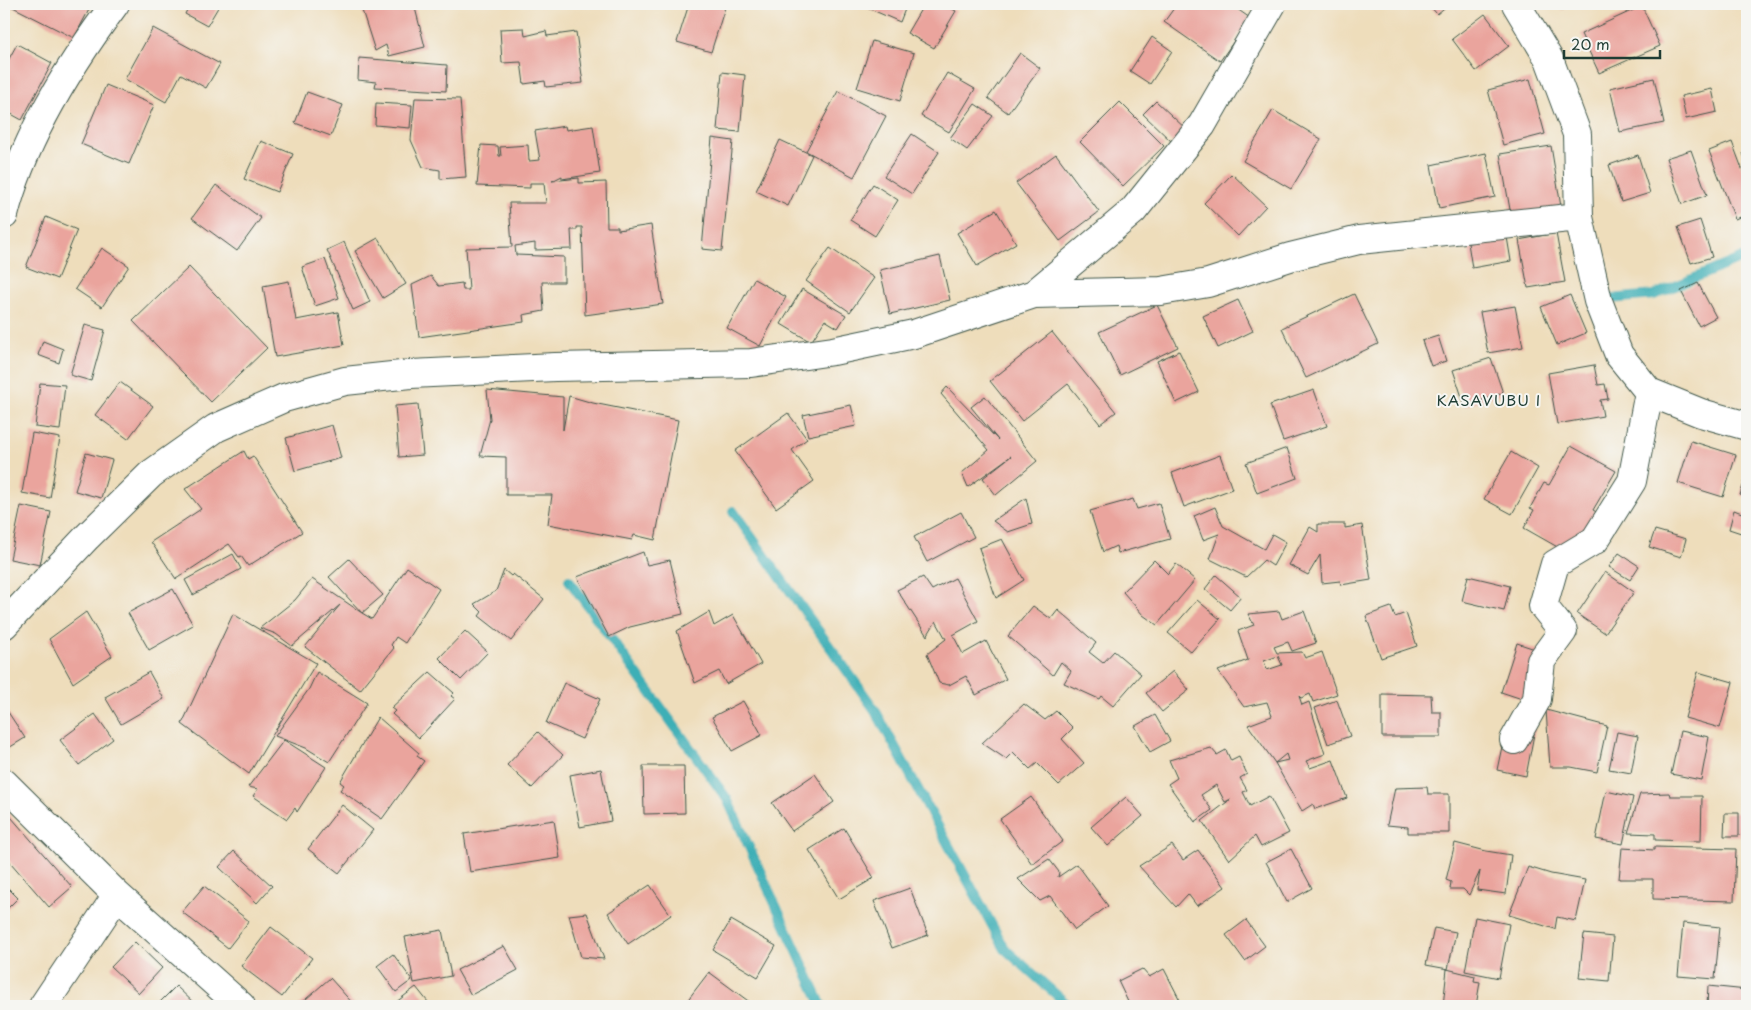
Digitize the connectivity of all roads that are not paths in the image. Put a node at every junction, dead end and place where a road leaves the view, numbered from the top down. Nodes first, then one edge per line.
1 (115, 4) edge
2 (1272, 4) edge
3 (1516, 4) edge
4 (4, 215) edge
5 (1579, 217) junction
6 (1034, 294) junction
7 (1649, 392) junction
8 (1747, 426) edge
9 (4, 626) edge
10 (1514, 740) dead end
11 (4, 783) edge
12 (117, 895) junction
13 (43, 1006) edge
14 (241, 1006) edge

1 - 4 street
2 - 6 street
3 - 5 street
5 - 6 street
5 - 7 street
6 - 9 street
7 - 8 street
7 - 10 street
11 - 12 street
12 - 13 street
12 - 14 street

